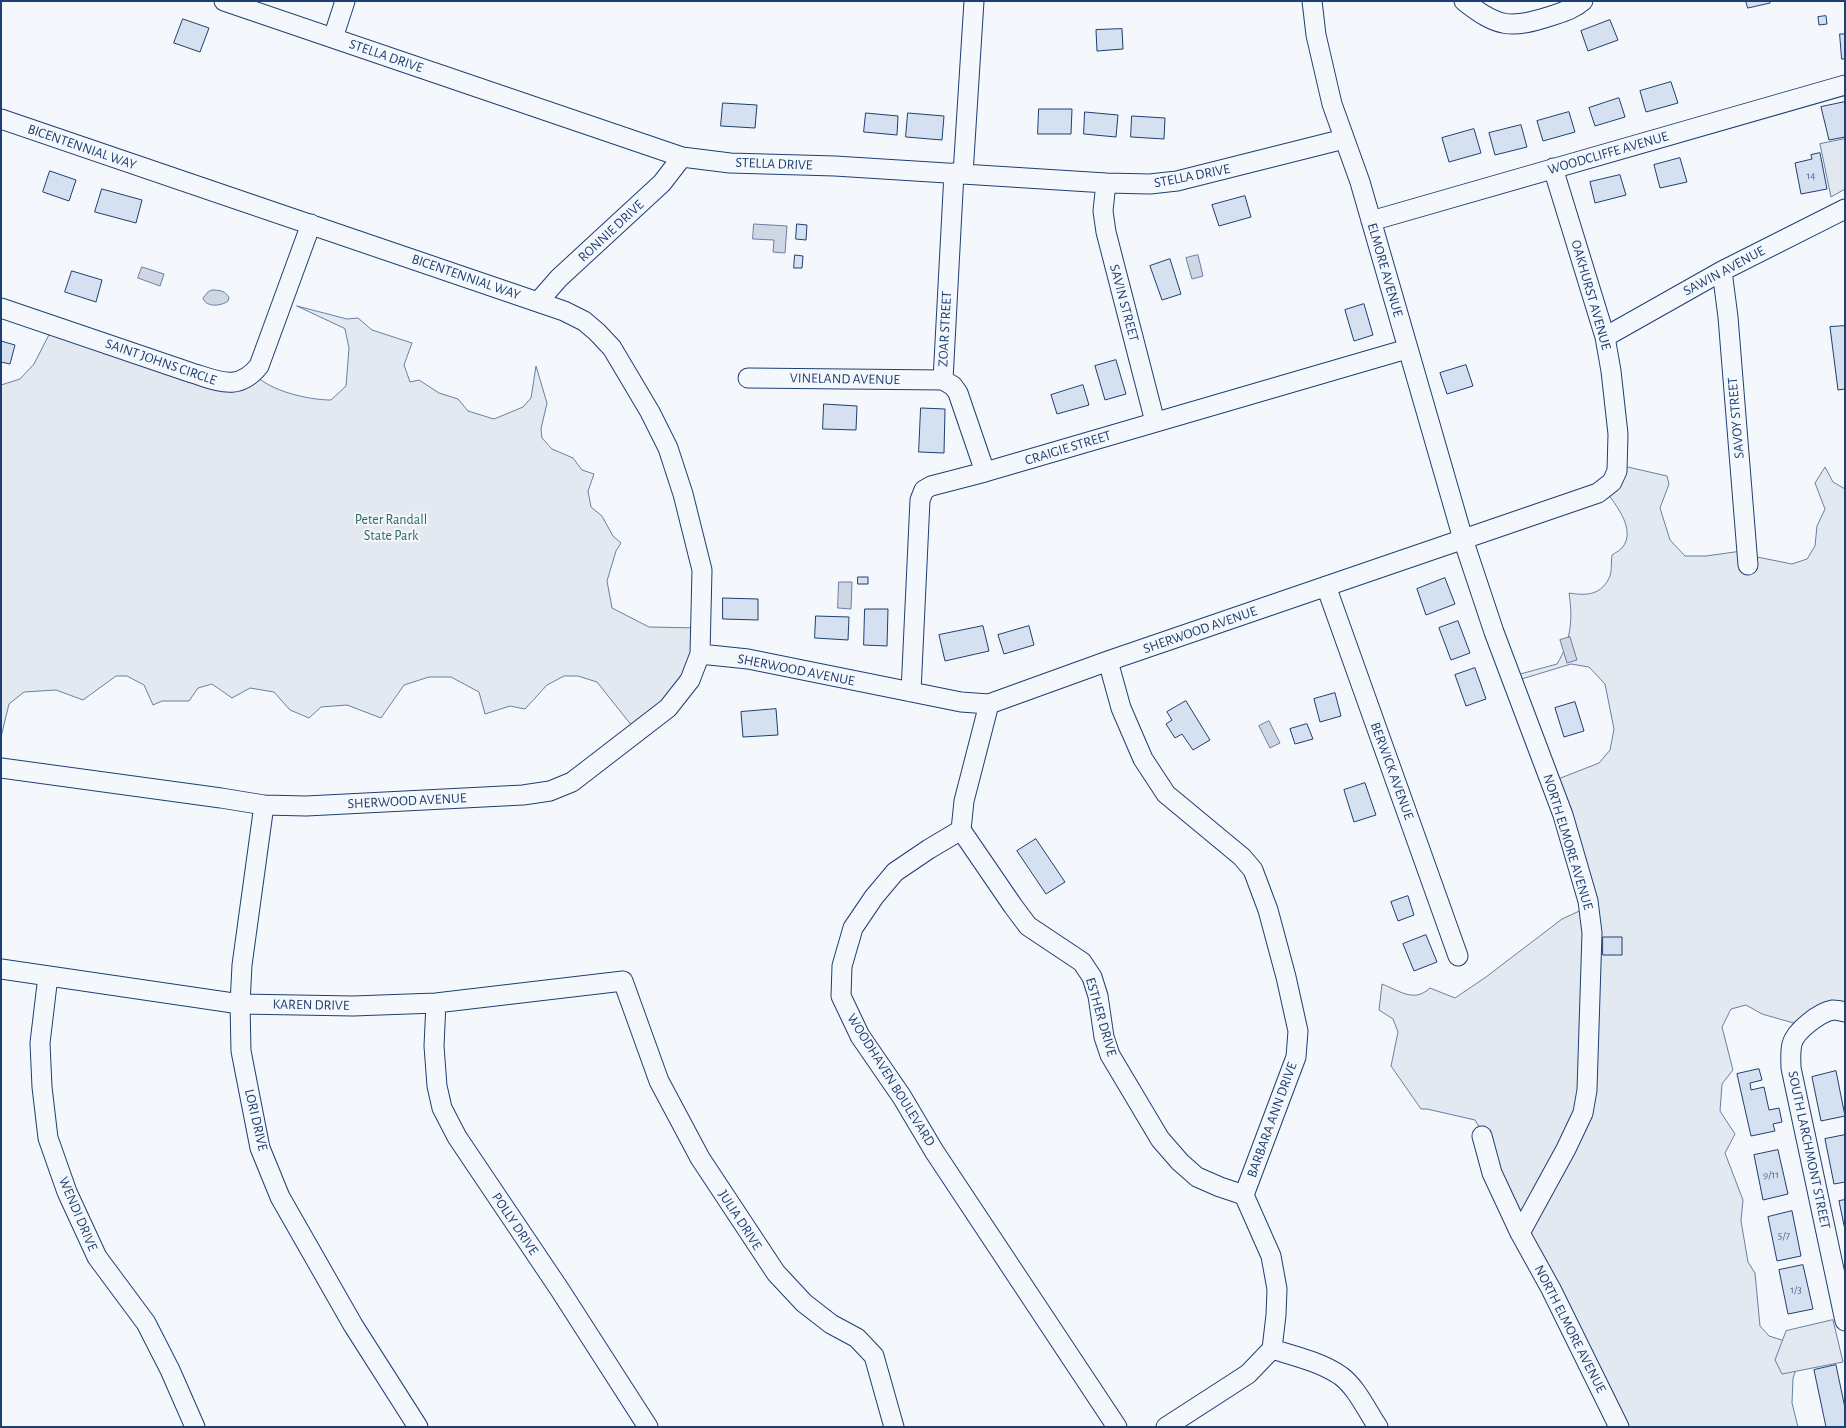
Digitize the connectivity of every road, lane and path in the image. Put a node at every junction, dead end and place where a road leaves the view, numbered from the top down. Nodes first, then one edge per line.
1 (224, 1) edge
2 (345, 1) edge
3 (974, 1) edge
4 (1312, 1) edge
5 (1464, 1) edge
6 (1583, 1) edge
7 (333, 38) junction
8 (1845, 85) edge
9 (1, 119) edge
10 (1344, 139) junction
11 (682, 157) junction
12 (1553, 168) junction
13 (958, 174) junction
14 (1106, 183) junction
15 (1845, 209) edge
16 (1371, 221) junction
17 (311, 224) junction
18 (1722, 271) junction
19 (538, 302) junction
20 (1, 308) edge
21 (1606, 337) junction
22 (1407, 349) junction
23 (748, 378) dead end
24 (943, 380) junction
25 (1155, 422) junction
26 (985, 472) junction
27 (1612, 482) joint
28 (1463, 539) junction
29 (1748, 565) dead end
30 (1326, 586) junction
31 (700, 654) junction
32 (1108, 661) junction
33 (910, 692) junction
34 (989, 704) junction
35 (1, 768) edge
36 (264, 805) junction
37 (961, 830) junction
38 (1458, 956) dead end
39 (1, 969) edge
40 (48, 976) junction
41 (623, 981) joint
42 (436, 1003) junction
43 (240, 1004) junction
44 (1845, 1012) edge
45 (1482, 1136) dead end
46 (1244, 1195) junction
47 (1520, 1233) junction
48 (1845, 1321) edge
49 (1272, 1349) junction
50 (195, 1427) edge
51 (418, 1427) edge
52 (648, 1427) edge
53 (894, 1427) edge
54 (1116, 1427) edge
55 (1166, 1427) edge
56 (1378, 1427) edge
57 (1619, 1427) edge

1 - 7 street, STELLA DRIVE
2 - 7 street
3 - 13 street, ZOAR STREET
4 - 10 street, ELMORE AVENUE
5 - 6 street
7 - 11 street, STELLA DRIVE
8 - 12 street, WOODCLIFFE AVENUE
9 - 17 street, BICENTENNIAL WAY
10 - 14 street, STELLA DRIVE
10 - 16 street, ELMORE AVENUE
11 - 13 street, STELLA DRIVE
11 - 19 street, RONNIE DRIVE
12 - 16 street, WOODCLIFFE AVENUE
12 - 21 street, OAKHURST AVENUE
13 - 14 street, STELLA DRIVE
13 - 24 street, ZOAR STREET
14 - 25 street, SAVIN STREET
15 - 18 street, SAWIN AVENUE
16 - 22 street, ELMORE AVENUE
17 - 19 street, BICENTENNIAL WAY
17 - 20 street, SAINT JOHNS CIRCLE
18 - 21 street, SAWIN AVENUE
18 - 29 street, SAVOY STREET
19 - 31 street, BICENTENNIAL WAY
21 - 27 street, OAKHURST AVENUE
22 - 25 street, CRAIGIE STREET
22 - 28 street, ELMORE AVENUE
23 - 24 street, VINELAND AVENUE
24 - 26 street, ZOAR STREET
25 - 26 street, CRAIGIE STREET
26 - 33 street, CRAIGIE STREET
27 - 28 street, SHERWOOD AVENUE
28 - 30 street, SHERWOOD AVENUE
28 - 47 street, NORTH ELMORE AVENUE
30 - 32 street, SHERWOOD AVENUE
30 - 38 street, BERWICK AVENUE
31 - 33 street, SHERWOOD AVENUE
31 - 36 street, SHERWOOD AVENUE
32 - 34 street, SHERWOOD AVENUE
32 - 46 street, BARBARA ANN DRIVE
33 - 34 street, SHERWOOD AVENUE
34 - 37 street
35 - 36 street, SHERWOOD AVENUE
36 - 43 street, LORI DRIVE
37 - 46 street, ESTHER DRIVE
37 - 54 street, WOODHAVEN BOULEVARD
39 - 40 street, KAREN DRIVE
40 - 43 street, KAREN DRIVE
40 - 50 street, WENDI DRIVE
41 - 42 street, KAREN DRIVE
41 - 53 street, JULIA DRIVE
42 - 43 street, KAREN DRIVE
42 - 52 street, POLLY DRIVE
43 - 51 street, LORI DRIVE
44 - 48 street, SOUTH LARCHMONT STREET
45 - 47 street, NORTH ELMORE AVENUE
46 - 49 street, BARBARA ANN DRIVE
47 - 57 street, NORTH ELMORE AVENUE
49 - 55 street
49 - 56 street

